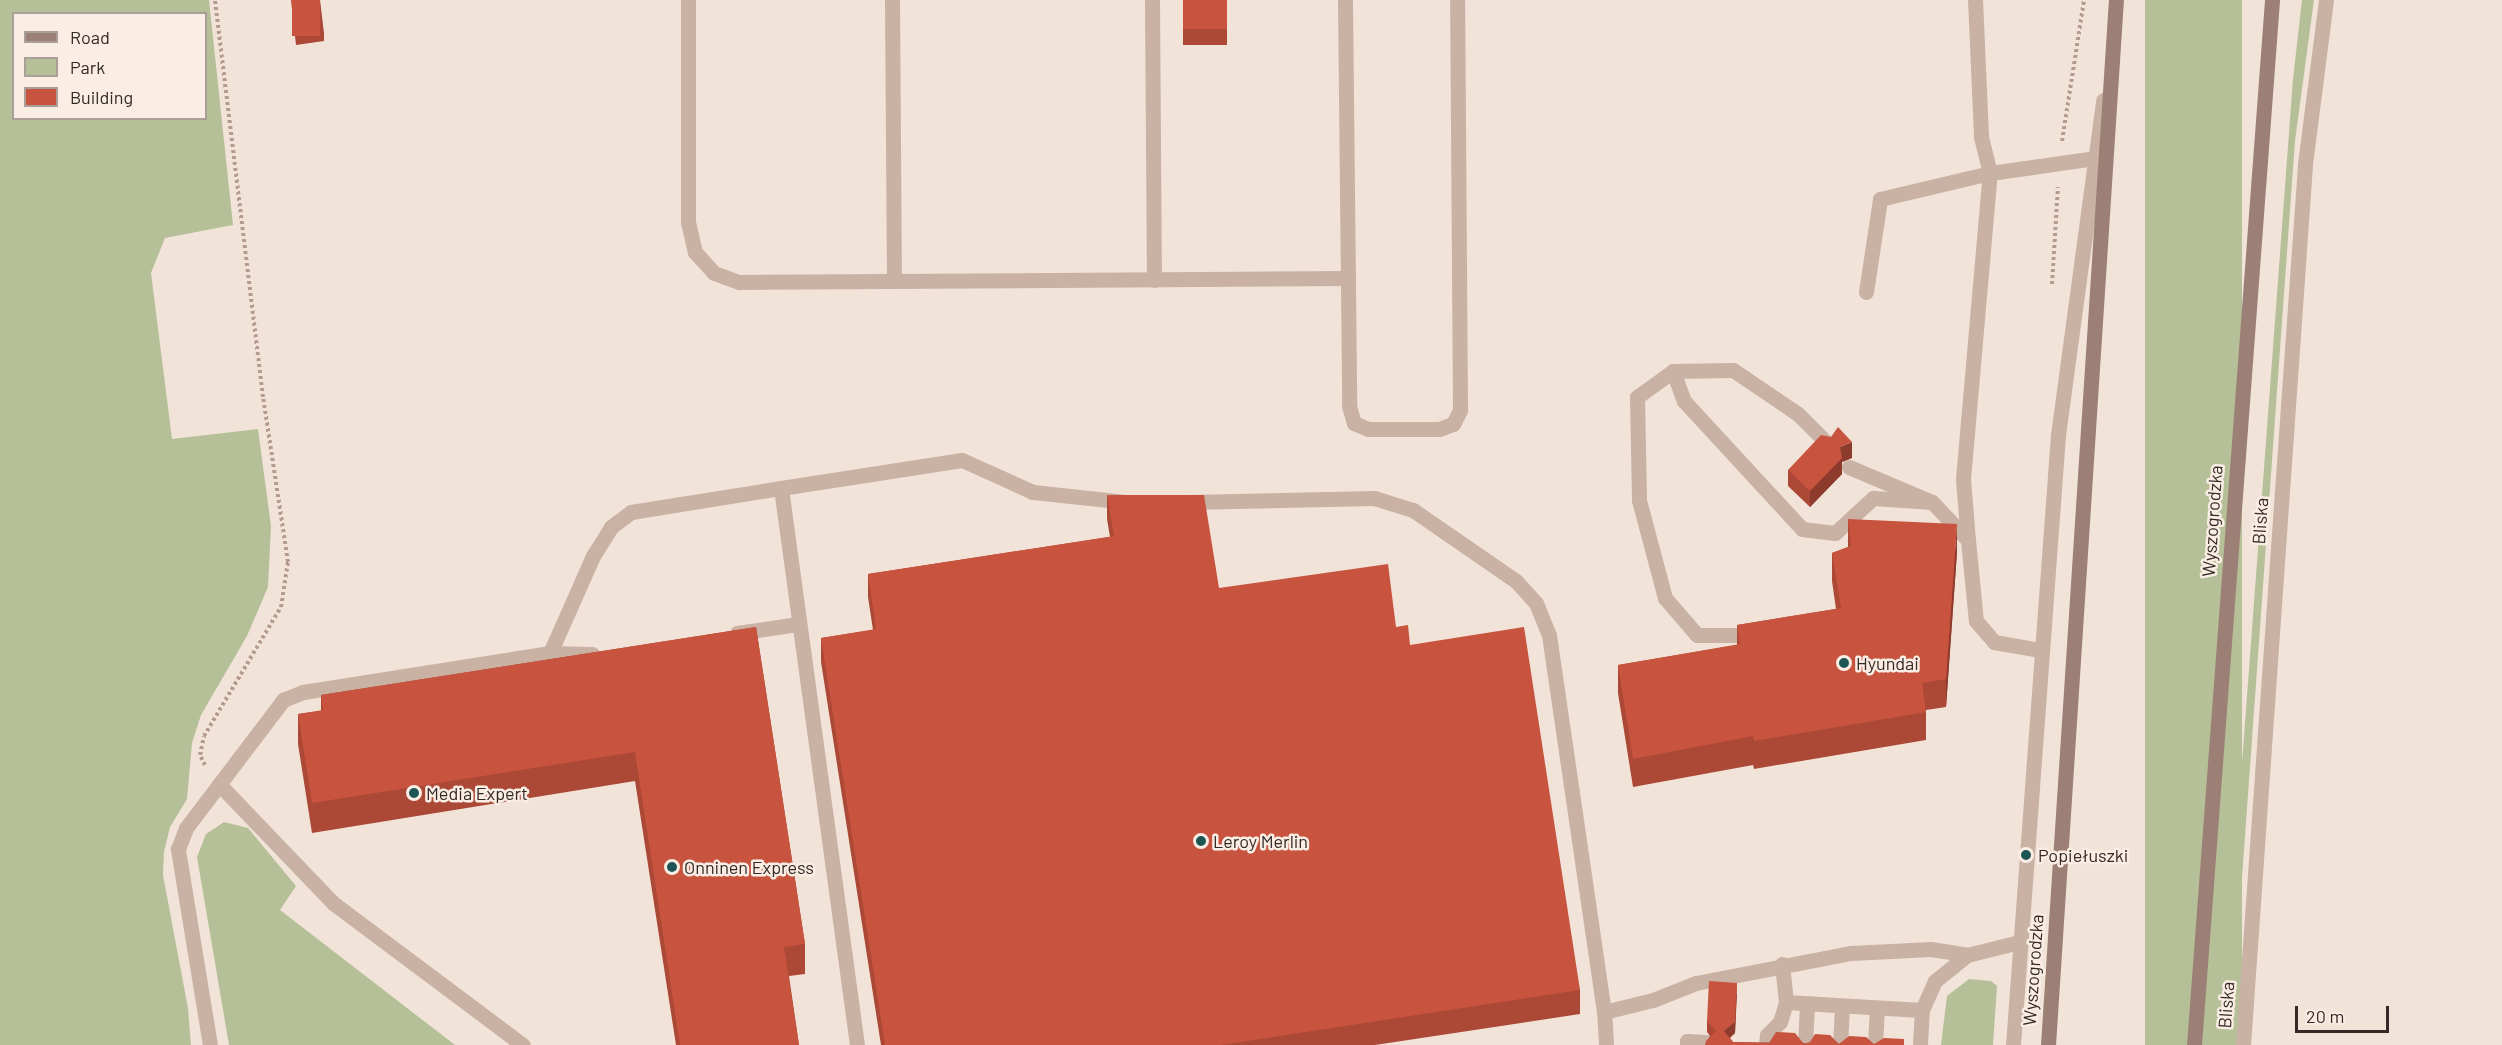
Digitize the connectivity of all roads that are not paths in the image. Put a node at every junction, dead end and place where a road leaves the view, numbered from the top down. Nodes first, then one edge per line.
1 (688, 0) edge
2 (892, 0) edge
3 (1152, 0) edge
4 (1345, 0) edge
5 (1457, 0) edge
6 (1975, 0) edge
7 (2116, 0) edge
8 (2272, 0) edge
9 (2326, 0) edge
10 (2114, 20) junction
11 (2096, 158) junction
12 (1990, 173) junction
13 (1348, 279) junction
14 (1154, 280) junction
15 (894, 281) junction
16 (1866, 292) dead end
17 (1673, 371) junction
18 (1828, 444) edge
19 (1849, 467) dead end
20 (781, 488) junction
21 (1147, 502) edge
22 (1170, 502) edge
23 (1932, 502) junction
24 (1968, 540) junction
25 (798, 624) junction
26 (1755, 635) edge
27 (717, 636) edge
28 (2040, 650) junction
29 (612, 651) edge
30 (550, 653) junction
31 (219, 784) junction
32 (2019, 942) junction
33 (1967, 955) junction
34 (1782, 964) junction
35 (1786, 1002) junction
36 (1807, 1004) junction
37 (1842, 1006) junction
38 (1877, 1008) junction
39 (1922, 1010) junction
40 (1604, 1012) junction
41 (1706, 1042) edge
42 (1754, 1044) edge
43 (1805, 1044) edge
44 (210, 1045) edge
45 (523, 1045) edge
46 (857, 1045) edge
47 (1606, 1045) edge
48 (1687, 1045) edge
49 (1765, 1045) edge
50 (1840, 1045) edge
51 (1875, 1045) edge
52 (1920, 1045) edge
53 (2013, 1045) edge
54 (2048, 1045) edge
55 (2194, 1045) edge
56 (2243, 1045) edge

1 - 15 street
2 - 15 street
3 - 14 street
4 - 13 street
5 - 13 street
6 - 12 street
7 - 10 main road, Wyszogrodzka
8 - 55 main road, Wyszogrodzka
9 - 56 street, Bliska
10 - 11 street
10 - 54 main road, Wyszogrodzka
11 - 12 street
11 - 28 street
12 - 16 street
12 - 24 street
13 - 14 street
14 - 15 street
17 - 18 street
17 - 23 street
17 - 26 street
19 - 23 street
20 - 21 street
20 - 25 street
20 - 30 street
22 - 40 street
23 - 24 street
24 - 28 street
25 - 27 street
25 - 46 street
28 - 32 street
29 - 30 street
30 - 31 street
31 - 44 street
31 - 45 street
32 - 33 street
32 - 53 street
33 - 34 street
33 - 39 street
34 - 35 street
34 - 40 street
35 - 36 street
35 - 49 street
36 - 37 street
36 - 43 street
37 - 38 street
37 - 50 street
38 - 39 street
38 - 51 street
39 - 52 street
40 - 47 street
41 - 48 street
42 - 49 street

